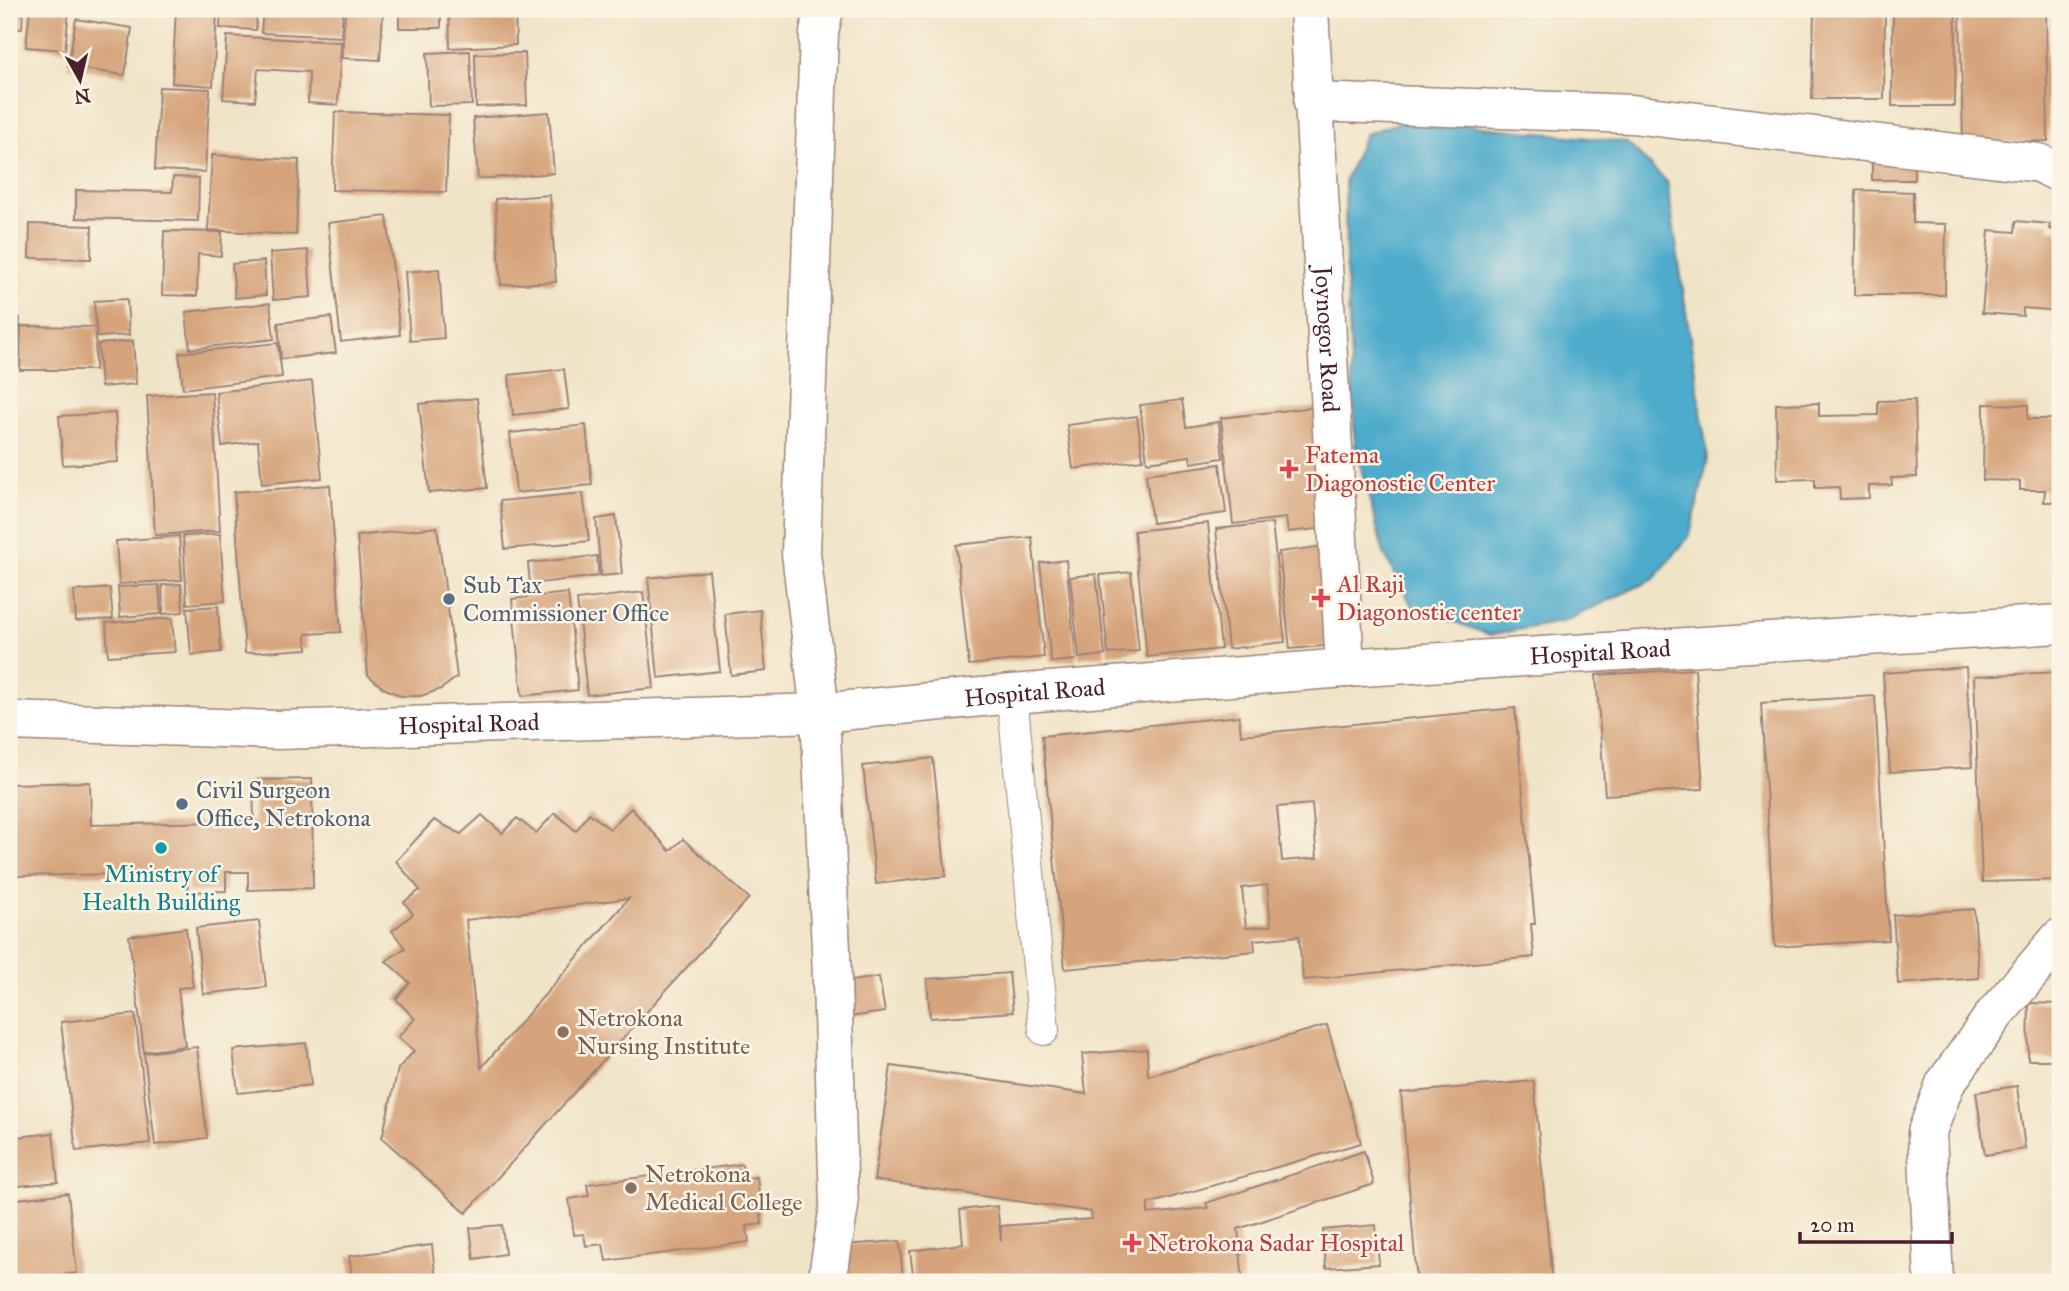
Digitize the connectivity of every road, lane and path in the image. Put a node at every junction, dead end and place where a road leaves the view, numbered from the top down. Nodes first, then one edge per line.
1 (824, 9) edge
2 (1308, 9) edge
3 (1313, 102) junction
4 (2060, 173) edge
5 (2060, 624) edge
6 (1345, 668) junction
7 (1012, 694) junction
8 (820, 713) junction
9 (9, 721) edge
10 (2060, 938) edge
11 (1044, 1030) dead end
12 (827, 1282) edge
13 (1934, 1282) edge

1 - 8 street
2 - 3 street, Joynogor Road
3 - 4 street
3 - 6 street, Joynogor Road
5 - 6 street, Hospital Road
6 - 7 street, Hospital Road
7 - 8 street, Hospital Road
7 - 11 lane
8 - 9 street, Hospital Road
8 - 12 street
10 - 13 street

